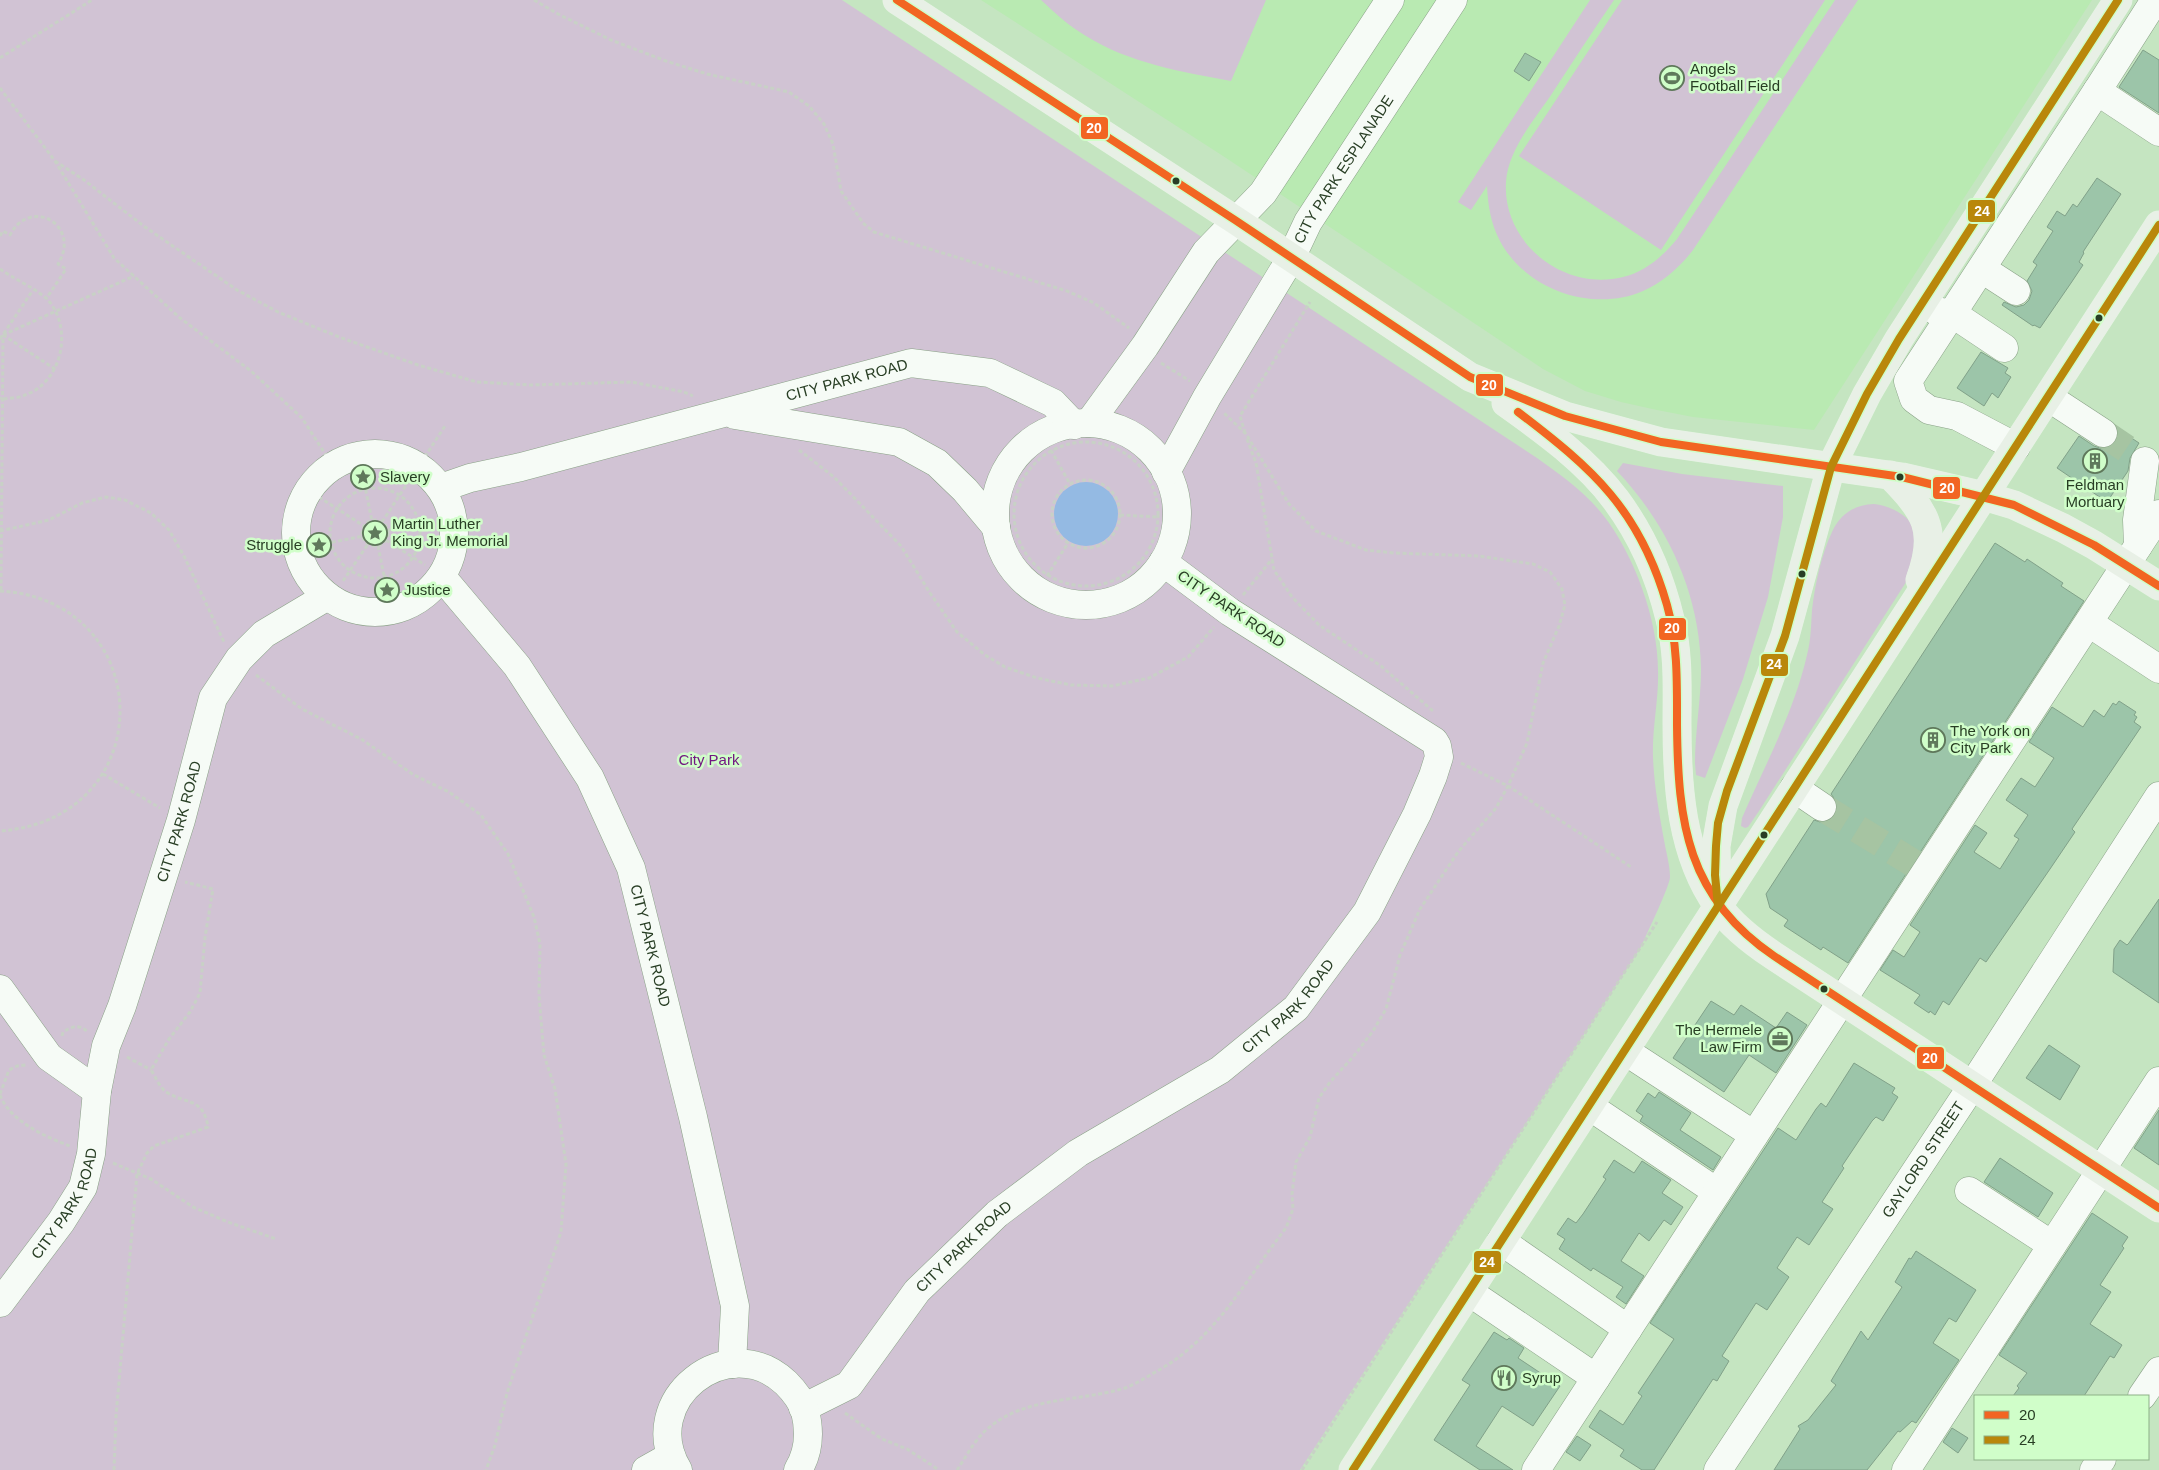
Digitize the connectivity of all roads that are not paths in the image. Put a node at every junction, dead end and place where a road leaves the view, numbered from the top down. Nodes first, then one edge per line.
1 (897, 0) edge
2 (1390, 0) edge
3 (1453, 0) edge
4 (2117, 2) edge
5 (2152, 17) edge
6 (2097, 91) junction
7 (2159, 132) edge
8 (1235, 220) junction
9 (2159, 225) edge
10 (1291, 258) junction
11 (1982, 269) junction
12 (2016, 291) dead end
13 (1923, 301) junction
14 (1953, 314) junction
15 (2004, 348) dead end
16 (1470, 377) junction
17 (2048, 397) junction
18 (726, 413) junction
19 (1081, 424) junction
20 (2102, 433) tunnel mouth
21 (2016, 447) junction
22 (2144, 460) dead end
23 (1831, 467) junction
24 (1166, 472) junction
25 (1890, 475) junction
26 (441, 488) junction
27 (1984, 496) junction
28 (2159, 514) edge
29 (996, 527) junction
30 (2132, 556) junction
31 (1163, 562) junction
32 (442, 577) junction
33 (2159, 586) edge
34 (326, 597) junction
35 (1903, 621) junction
36 (2089, 623) junction
37 (2159, 669) edge
38 (1794, 788) junction
39 (2159, 796) edge
40 (1822, 807) tunnel mouth
41 (1718, 906) junction
42 (0, 989) edge
43 (1841, 1001) junction
44 (1625, 1051) junction
45 (2159, 1081) edge
46 (1972, 1086) junction
47 (97, 1091) junction
48 (1589, 1106) junction
49 (1754, 1136) junction
50 (2101, 1170) junction
51 (1969, 1191) dead end
52 (1717, 1192) junction
53 (2159, 1208) edge
54 (1501, 1242) junction
55 (2052, 1245) junction
56 (1469, 1292) junction
57 (0, 1304) edge
58 (1628, 1329) junction
59 (732, 1364) junction
60 (2159, 1371) edge
61 (1596, 1378) junction
62 (2143, 1395) edge
63 (804, 1408) junction
64 (674, 1463) edge
65 (646, 1470) edge
66 (798, 1470) edge
67 (1353, 1470) edge
68 (1536, 1470) edge
69 (1718, 1470) edge
70 (1906, 1470) edge

1 - 8 main road
2 - 8 street
3 - 10 street, CITY PARK ESPLANADE
4 - 5 street
4 - 13 main road
5 - 6 street
6 - 7 street
6 - 11 street
8 - 10 main road
8 - 19 street
9 - 17 main road
10 - 16 main road
10 - 24 street, CITY PARK ESPLANADE
11 - 12 street
11 - 14 street
13 - 14 street
13 - 23 main road
14 - 15 street
14 - 21 street
16 - 23 main road
16 - 41 main road
17 - 20 street
17 - 21 main road
18 - 19 street, CITY PARK ROAD
18 - 26 street, CITY PARK ROAD
18 - 29 street, CITY PARK ROAD
19 - 24 street
19 - 29 street
21 - 27 main road
22 - 30 street
23 - 25 main road
23 - 41 main road
24 - 31 street
25 - 27 main road
25 - 35 main road
26 - 32 street
26 - 34 street
27 - 30 main road
27 - 35 main road
28 - 30 street
29 - 31 street
30 - 33 main road
30 - 36 street
31 - 63 street, CITY PARK ROAD
32 - 34 street
32 - 59 street, CITY PARK ROAD
34 - 47 street, CITY PARK ROAD
35 - 38 main road
36 - 37 street
36 - 43 street
38 - 40 street
38 - 41 main road
39 - 46 street, GAYLORD STREET
41 - 43 main road
41 - 44 main road
42 - 47 street
43 - 46 main road
43 - 49 street
44 - 48 main road
44 - 49 street
45 - 50 street
46 - 50 main road
46 - 69 street, GAYLORD STREET
47 - 57 street, CITY PARK ROAD
48 - 52 street
48 - 54 main road
49 - 52 street
50 - 53 main road
50 - 55 street
51 - 55 street
52 - 58 street
54 - 56 main road
54 - 58 street
55 - 70 street
56 - 61 street
56 - 67 main road
58 - 61 street
59 - 63 street
59 - 64 street
60 - 62 street
61 - 68 street
63 - 66 street
64 - 65 street

